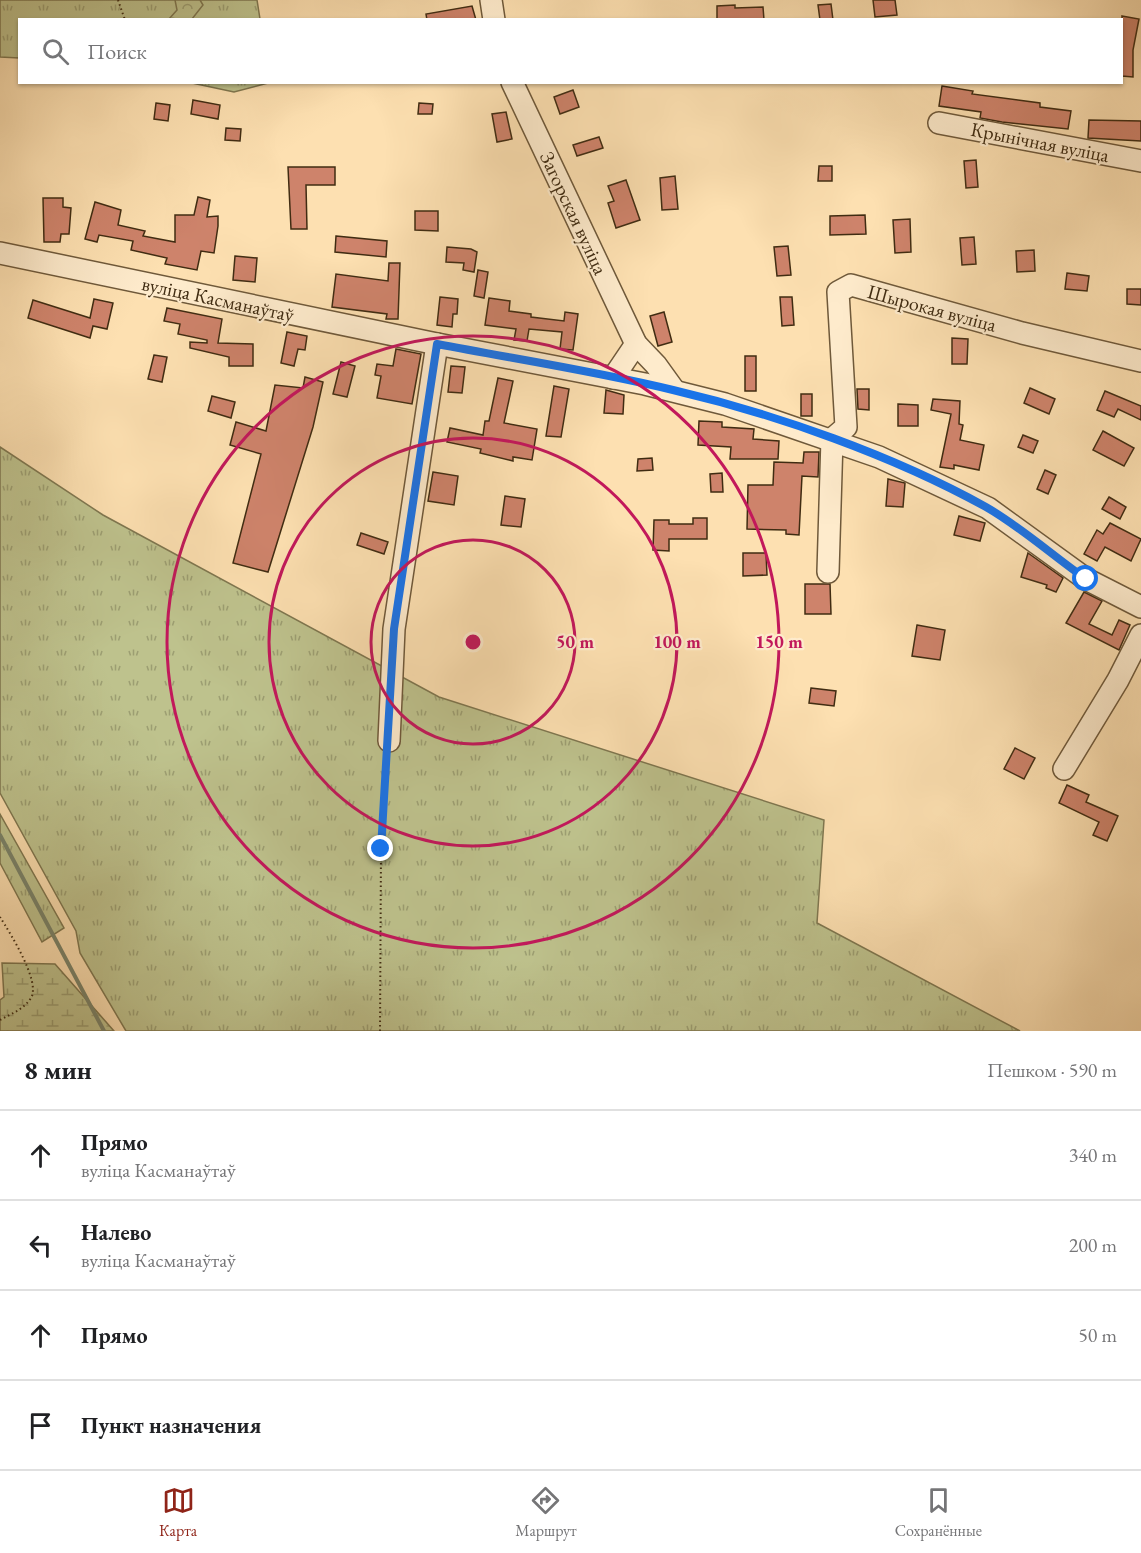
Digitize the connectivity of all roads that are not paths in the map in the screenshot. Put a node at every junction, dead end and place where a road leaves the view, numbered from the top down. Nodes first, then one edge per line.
1 (491, 0) edge
2 (494, 18) edge
3 (514, 84) edge
4 (939, 123) dead end
5 (1141, 161) edge
6 (0, 253) edge
7 (437, 344) junction
8 (636, 344) junction
9 (1141, 361) edge
10 (613, 378) junction
11 (674, 390) junction
12 (832, 440) junction
13 (828, 572) dead end
14 (1141, 607) edge
15 (1141, 635) edge
16 (389, 741) road end
17 (1064, 769) dead end

1 - 2 street
3 - 8 street, Загорская вуліца
4 - 5 street, Крынічная вуліца
6 - 7 street, вуліца Касманаўтаў
7 - 10 street, вуліца Касманаўтаў
7 - 16 street
8 - 10 street
8 - 11 street, Загорская вуліца
9 - 12 street, Шырокая вуліца
10 - 11 street, вуліца Касманаўтаў
11 - 12 street, вуліца Касманаўтаў
12 - 13 street
12 - 14 street, вуліца Касманаўтаў
15 - 17 street

